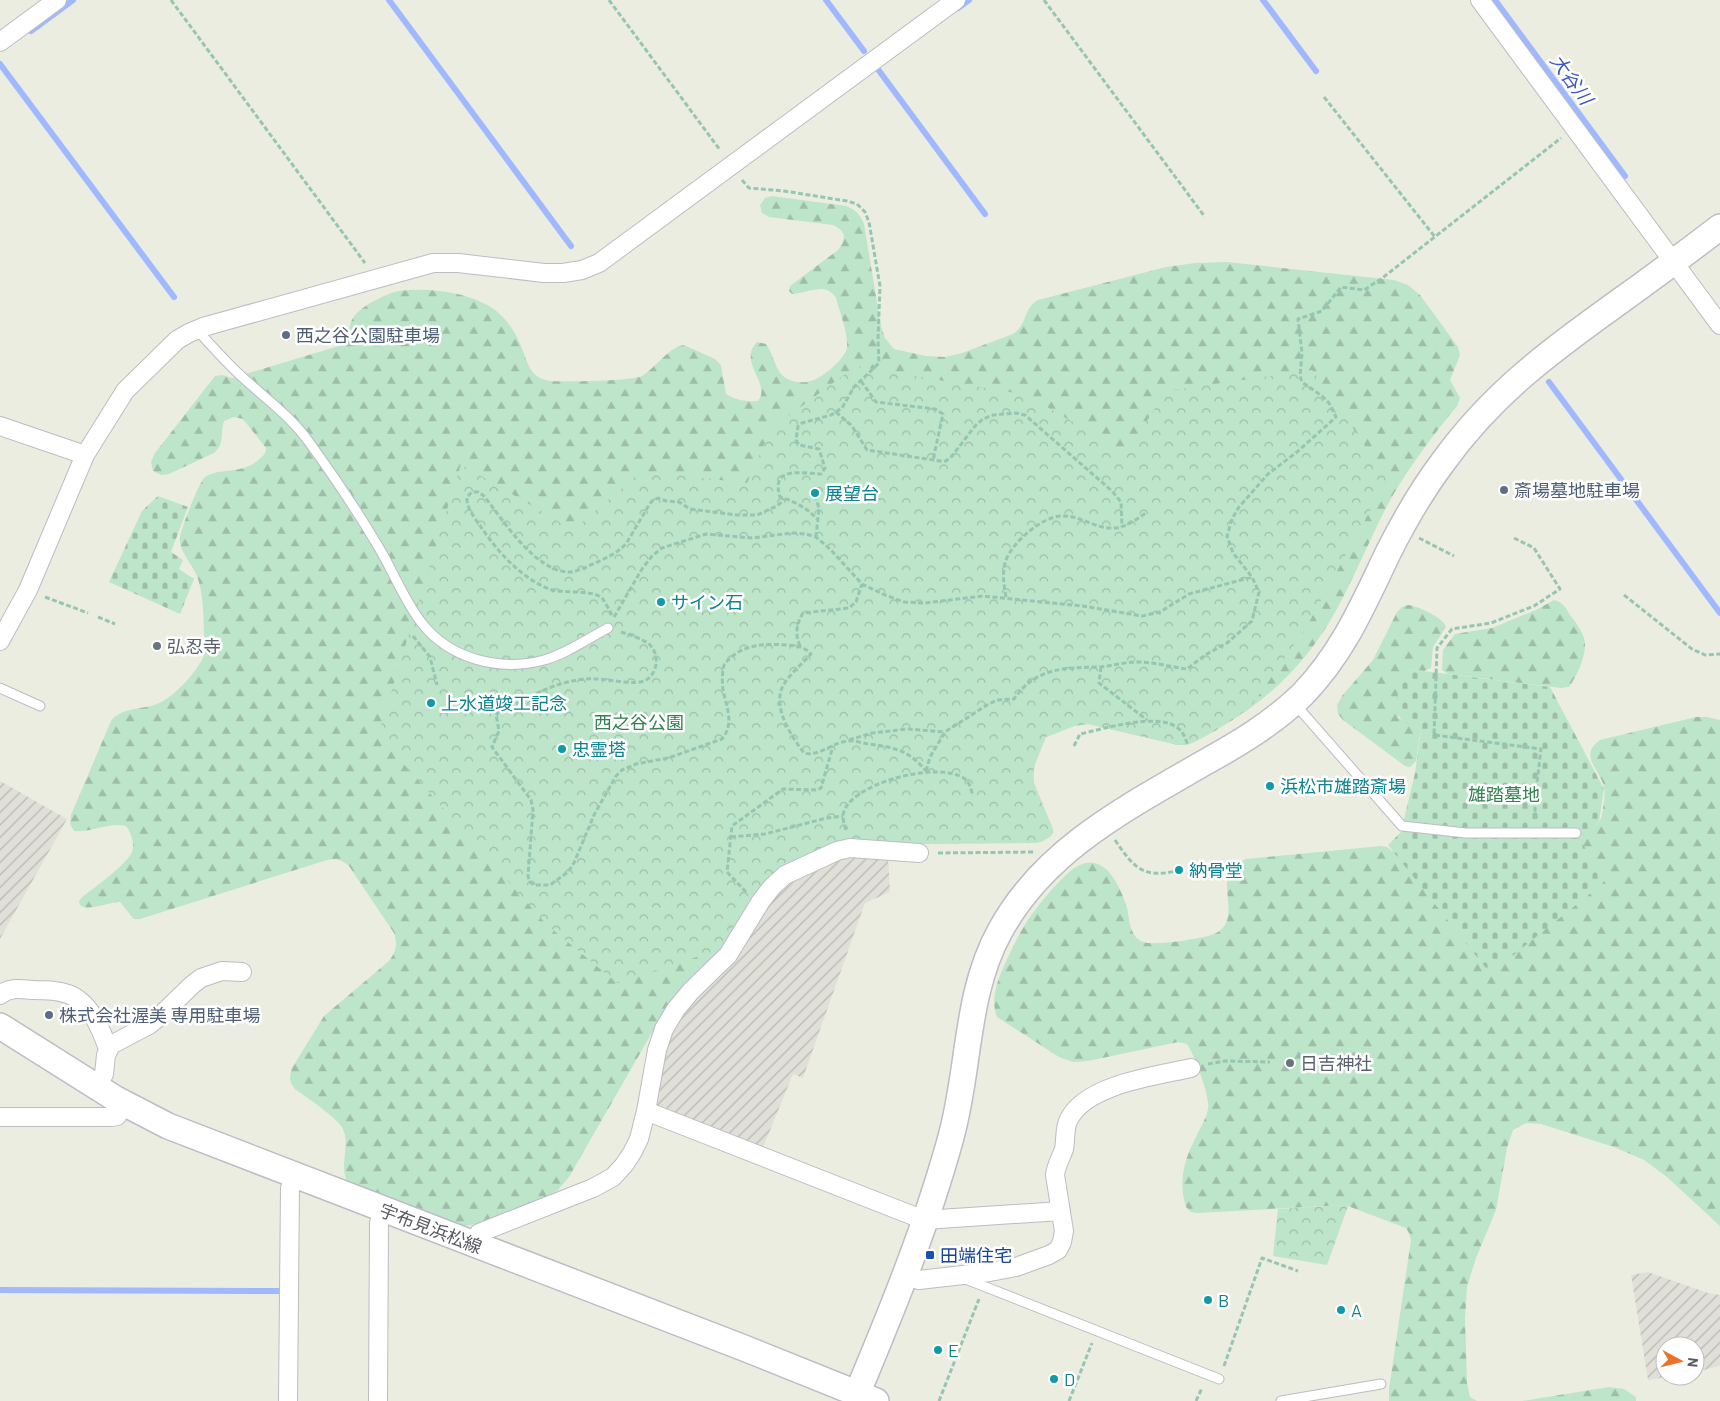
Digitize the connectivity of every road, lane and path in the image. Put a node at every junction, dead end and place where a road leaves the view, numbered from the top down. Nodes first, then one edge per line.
1 (57, 0) edge
2 (171, 0) edge
3 (609, 0) edge
4 (956, 0) edge
5 (1044, 0) edge
6 (1480, 0) edge
7 (0, 42) edge
8 (1324, 98) dead end
9 (1574, 127) junction
10 (732, 166) junction
11 (1205, 217) dead end
12 (1720, 227) edge
13 (1435, 237) junction
14 (364, 261) dead end
15 (1674, 262) junction
16 (1720, 324) edge
17 (197, 330) junction
18 (861, 381) junction
19 (836, 412) junction
20 (0, 426) edge
21 (85, 455) junction
22 (932, 460) junction
23 (785, 498) junction
24 (816, 499) dead end
25 (1146, 514) dead end
26 (818, 520) junction
27 (1122, 527) junction
28 (1414, 536) dead end
29 (816, 537) junction
30 (1514, 538) dead end
31 (1454, 556) dead end
32 (1252, 577) junction
33 (862, 584) junction
34 (1624, 595) dead end
35 (44, 596) dead end
36 (1006, 597) junction
37 (88, 613) dead end
38 (98, 617) dead end
39 (614, 617) junction
40 (116, 624) dead end
41 (608, 628) junction
42 (410, 632) dead end
43 (0, 641) edge
44 (800, 646) junction
45 (1720, 654) edge
46 (1101, 667) junction
47 (437, 685) dead end
48 (0, 688) edge
49 (1294, 702) junction
50 (40, 706) dead end
51 (1147, 720) junction
52 (945, 732) junction
53 (848, 741) junction
54 (833, 746) junction
55 (1074, 746) dead end
56 (1191, 753) dead end
57 (926, 771) junction
58 (973, 796) dead end
59 (843, 816) junction
60 (1535, 833) junction
61 (1576, 833) dead end
62 (1112, 836) dead end
63 (731, 837) junction
64 (850, 848) junction
65 (1019, 852) dead end
66 (919, 853) joint
67 (1176, 871) dead end
68 (759, 904) junction
69 (242, 972) dead end
70 (0, 995) edge
71 (0, 1026) edge
72 (108, 1049) junction
73 (1225, 1061) dead end
74 (1270, 1062) dead end
75 (1191, 1068) dead end
76 (97, 1086) junction
77 (125, 1104) junction
78 (646, 1111) junction
79 (0, 1117) edge
80 (295, 1176) junction
81 (384, 1210) junction
82 (1061, 1211) junction
83 (924, 1220) junction
84 (474, 1244) junction
85 (1298, 1271) dead end
86 (905, 1275) junction
87 (957, 1276) junction
88 (984, 1286) junction
89 (1094, 1340) dead end
90 (1219, 1379) joint
91 (1204, 1383) dead end
92 (1381, 1384) dead end
93 (864, 1399) edge
94 (288, 1401) edge
95 (378, 1401) edge
96 (938, 1401) edge
97 (1070, 1401) edge
98 (1196, 1401) edge
99 (1281, 1401) edge

1 - 7 street
2 - 14 path
3 - 10 path
4 - 10 street
5 - 11 path
6 - 9 street
8 - 13 path
9 - 13 path
9 - 15 street
10 - 17 street
10 - 18 path
12 - 15 street
13 - 32 path
15 - 16 street
15 - 49 street
17 - 21 street
17 - 41 lane
18 - 19 path
18 - 22 path
19 - 22 path
19 - 23 path
20 - 21 street
21 - 43 street
22 - 27 path
23 - 26 path
23 - 39 path
24 - 26 path
25 - 27 path
26 - 29 path
27 - 36 path
28 - 31 path
29 - 33 path
29 - 39 path
30 - 60 path
32 - 36 path
32 - 46 path
33 - 36 path
33 - 44 path
34 - 45 path
35 - 37 path
38 - 40 path
39 - 41 path
41 - 44 path
42 - 47 path
44 - 54 path
46 - 51 path
46 - 52 path
48 - 50 lane
49 - 60 lane
49 - 83 street
51 - 55 path
51 - 56 path
52 - 53 path
52 - 57 path
53 - 54 path
53 - 57 path
54 - 63 path
57 - 58 path
57 - 59 path
59 - 63 path
59 - 64 path
60 - 61 lane
62 - 67 path
63 - 68 path
64 - 66 street
64 - 68 street
65 - 66 path
68 - 78 street
69 - 72 street
70 - 72 street
71 - 76 street, 宇布見浜松線
72 - 76 street
73 - 74 path
75 - 82 street
76 - 77 street, 宇布見浜松線
77 - 79 street
77 - 80 street, 宇布見浜松線
78 - 83 street
78 - 84 street
80 - 81 street, 宇布見浜松線
80 - 94 street
81 - 84 street, 宇布見浜松線
81 - 95 street
82 - 83 street
82 - 87 street
83 - 86 street
84 - 93 street, 宇布見浜松線
85 - 90 path
86 - 87 street
86 - 93 street
87 - 88 lane
88 - 90 lane
88 - 96 path
89 - 97 path
91 - 98 path
92 - 99 lane

